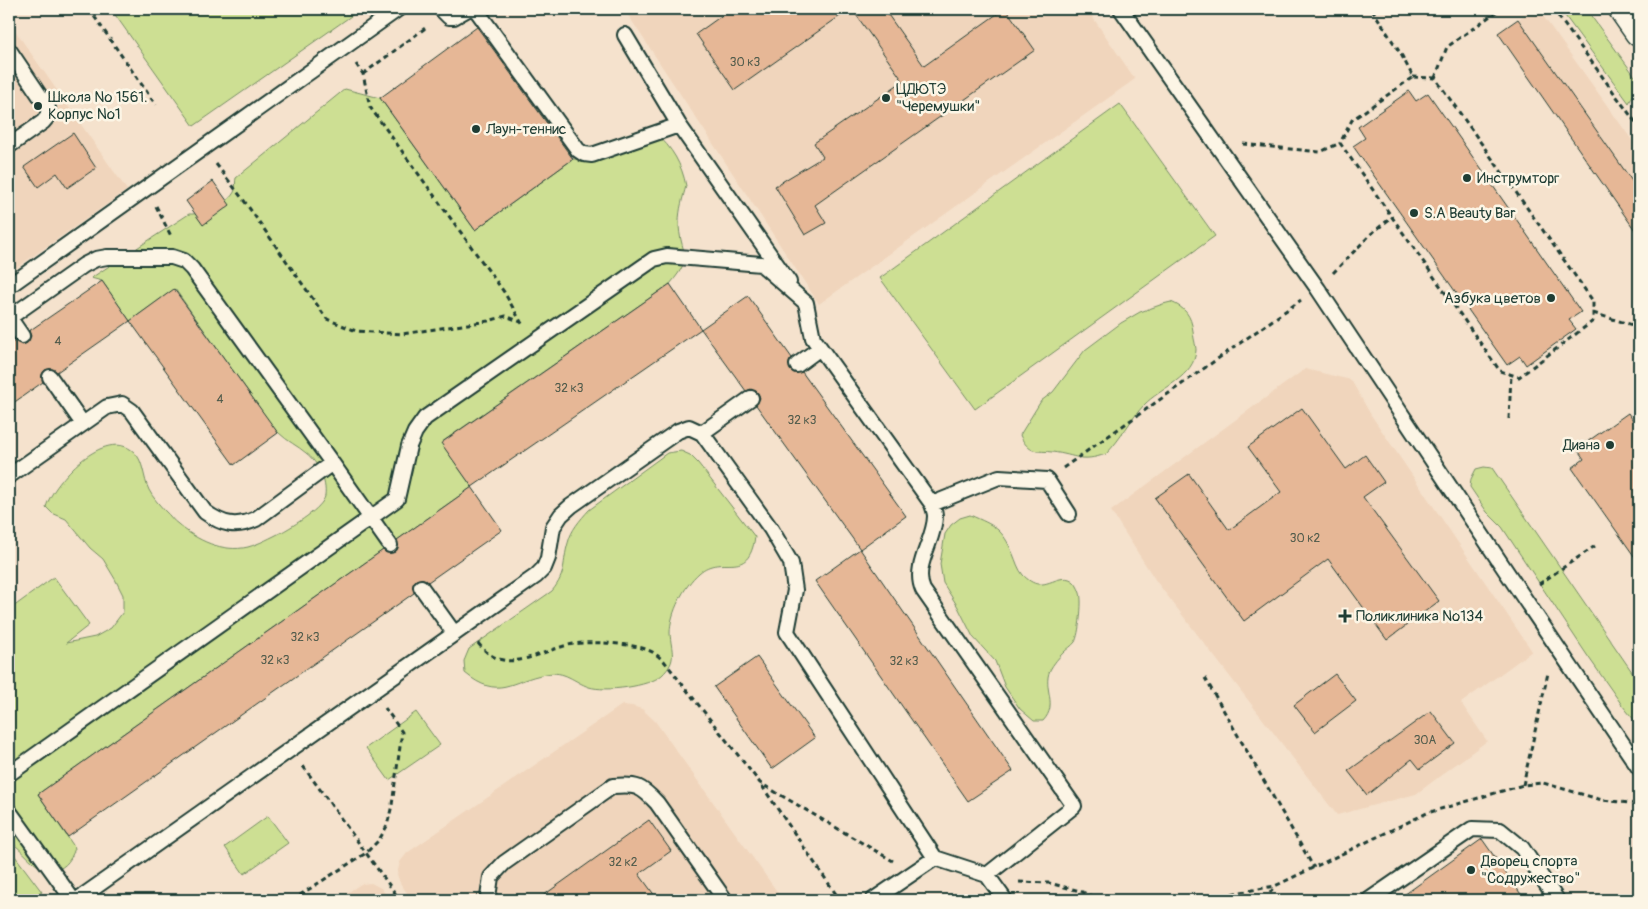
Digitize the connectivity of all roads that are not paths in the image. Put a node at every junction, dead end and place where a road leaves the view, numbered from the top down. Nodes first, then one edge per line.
1 (398, 9) edge
2 (468, 9) edge
3 (474, 9) edge
4 (1121, 9) edge
5 (1623, 9) edge
6 (443, 11) edge
7 (1639, 32) edge
8 (625, 35) dead end
9 (9, 50) edge
10 (679, 125) junction
11 (9, 146) edge
12 (9, 286) edge
13 (801, 299) junction
14 (9, 318) edge
15 (22, 336) dead end
16 (820, 348) junction
17 (797, 365) dead end
18 (50, 377) dead end
19 (751, 398) dead end
20 (83, 424) junction
21 (702, 433) junction
22 (332, 463) junction
23 (9, 476) edge
24 (932, 504) junction
25 (1069, 514) dead end
26 (371, 518) junction
27 (390, 545) dead end
28 (421, 588) dead end
29 (460, 630) junction
30 (1639, 768) edge
31 (9, 774) edge
32 (9, 811) edge
33 (935, 858) junction
34 (987, 875) junction
35 (1001, 896) edge
36 (73, 900) edge
37 (77, 900) edge
38 (490, 900) edge
39 (725, 900) edge
40 (873, 900) edge
41 (1369, 900) edge
42 (1557, 900) edge

1 - 12 lane
2 - 6 lane
3 - 10 lane
4 - 30 lane
5 - 7 main road
8 - 10 lane
9 - 11 lane
10 - 13 lane
13 - 16 lane
13 - 26 lane
14 - 15 lane
14 - 22 lane
16 - 17 lane
16 - 24 lane
18 - 20 lane
19 - 21 lane
20 - 22 lane
20 - 23 lane
21 - 29 lane
21 - 33 lane
22 - 26 lane
24 - 25 lane
24 - 34 lane
26 - 27 lane
26 - 31 lane
28 - 29 lane
29 - 37 lane
32 - 36 lane
33 - 34 lane
33 - 40 lane
34 - 35 lane
38 - 39 lane
41 - 42 lane

